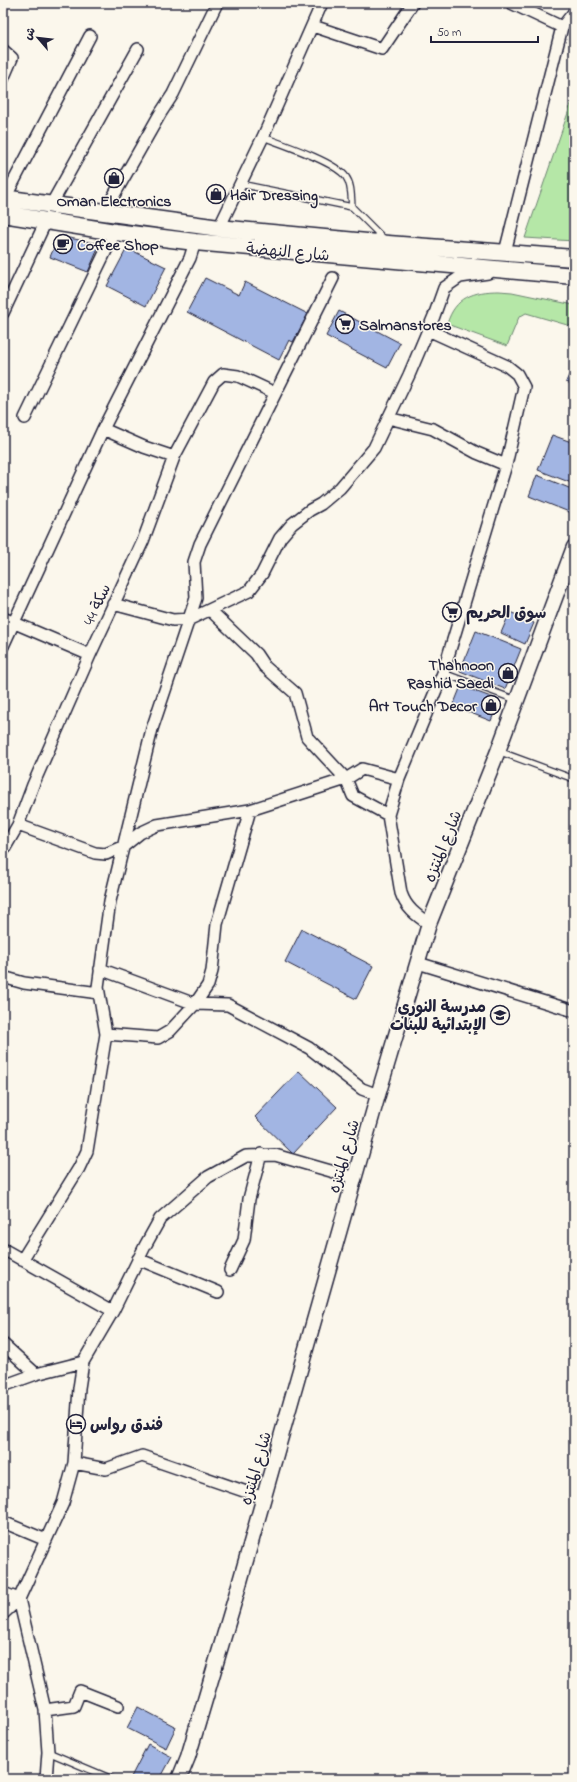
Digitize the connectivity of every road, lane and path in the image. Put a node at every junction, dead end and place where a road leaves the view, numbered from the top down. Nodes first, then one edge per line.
1 (217, 3) edge
2 (322, 3) edge
3 (414, 3) edge
4 (511, 3) edge
5 (525, 6) edge
6 (574, 12) edge
7 (313, 26) junction
8 (562, 27) junction
9 (90, 36) dead end
10 (3, 50) edge
11 (138, 50) dead end
12 (3, 79) edge
13 (263, 137) junction
14 (240, 184) junction
15 (4, 203) edge
16 (51, 205) junction
17 (352, 207) junction
18 (105, 211) junction
19 (46, 221) junction
20 (219, 228) junction
21 (114, 232) junction
22 (195, 242) junction
23 (388, 244) junction
24 (504, 252) junction
25 (574, 258) edge
26 (506, 270) junction
27 (573, 276) edge
28 (333, 278) dead end
29 (3, 313) edge
30 (428, 330) junction
31 (275, 393) junction
32 (25, 418) dead end
33 (388, 418) junction
34 (103, 429) junction
35 (174, 457) junction
36 (506, 465) junction
37 (573, 550) edge
38 (113, 604) junction
39 (210, 610) junction
40 (3, 618) edge
41 (190, 619) junction
42 (14, 622) junction
43 (3, 646) edge
44 (90, 655) junction
45 (443, 672) junction
46 (517, 700) junction
47 (498, 751) junction
48 (346, 779) junction
49 (399, 779) junction
50 (574, 779) edge
51 (250, 810) junction
52 (388, 816) junction
53 (18, 825) junction
54 (124, 846) junction
55 (3, 851) edge
56 (430, 924) junction
57 (418, 963) junction
58 (100, 969) junction
59 (3, 977) edge
60 (99, 993) junction
61 (195, 1004) junction
62 (574, 1011) edge
63 (106, 1034) junction
64 (378, 1095) junction
65 (261, 1154) junction
66 (355, 1178) junction
67 (3, 1249) edge
68 (138, 1259) junction
69 (22, 1260) junction
70 (230, 1270) dead end
71 (218, 1292) dead end
72 (113, 1311) junction
73 (3, 1344) edge
74 (83, 1362) junction
75 (36, 1374) junction
76 (3, 1386) edge
77 (74, 1463) junction
78 (264, 1498) junction
79 (3, 1522) edge
80 (46, 1540) junction
81 (3, 1593) edge
82 (19, 1600) junction
83 (3, 1614) edge
84 (118, 1706) dead end
85 (45, 1710) junction
86 (48, 1752) junction
87 (46, 1779) edge
88 (112, 1779) edge
89 (179, 1779) edge

1 - 18 street
2 - 7 street
3 - 7 street
4 - 5 street
5 - 8 street
6 - 8 street
7 - 13 street
8 - 24 street
9 - 15 street
10 - 12 street
11 - 16 street
13 - 14 street
13 - 17 lane
14 - 17 lane
14 - 20 street
15 - 16 main road, شارع النهضة
15 - 19 main road, شارع النهضة
16 - 18 main road, شارع النهضة
17 - 23 lane
18 - 20 main road, شارع النهضة
19 - 21 main road, شارع النهضة
19 - 29 street
20 - 23 main road, شارع النهضة
21 - 22 main road, شارع النهضة
21 - 32 street
22 - 26 main road, شارع النهضة
22 - 34 street
23 - 24 main road, شارع النهضة
24 - 25 main road, شارع النهضة
26 - 27 main road, شارع النهضة
26 - 30 street
28 - 31 street
30 - 33 street
30 - 36 street
31 - 35 street, سكة 44
31 - 41 street
33 - 36 street
33 - 39 street
34 - 35 street
34 - 42 street
35 - 38 street, سكة 44
36 - 45 street
37 - 46 street, شارع المنتزه
38 - 41 street
38 - 44 street, سكة 44
39 - 41 street
39 - 48 street
40 - 42 street
41 - 54 street
42 - 43 street
42 - 44 street
44 - 53 street, سكة 44
45 - 46 lane
45 - 49 street
46 - 47 street, شارع المنتزه
47 - 50 lane
47 - 56 street, شارع المنتزه
48 - 49 street
48 - 51 street
48 - 52 street
49 - 52 street
51 - 54 street
51 - 61 street
52 - 56 street
53 - 54 street
53 - 55 street, سكة 44
54 - 58 street
56 - 57 street, شارع المنتزه
57 - 62 street
57 - 64 street, شارع المنتزه
58 - 60 street
58 - 61 street
59 - 60 street
60 - 63 street
61 - 63 street
61 - 64 street
63 - 69 street
64 - 66 street, شارع المنتزه
65 - 66 street
65 - 68 street
65 - 70 street
66 - 78 street, شارع المنتزه
67 - 69 street
68 - 71 street
68 - 72 street
69 - 72 street
72 - 74 street
73 - 75 street
74 - 75 street
74 - 77 street
75 - 76 street
77 - 78 street
77 - 80 street
78 - 89 street, شارع المنتزه
79 - 80 street
80 - 82 street
81 - 82 street
82 - 83 street
82 - 85 street
84 - 85 street
85 - 86 street
86 - 87 street
86 - 88 lane

